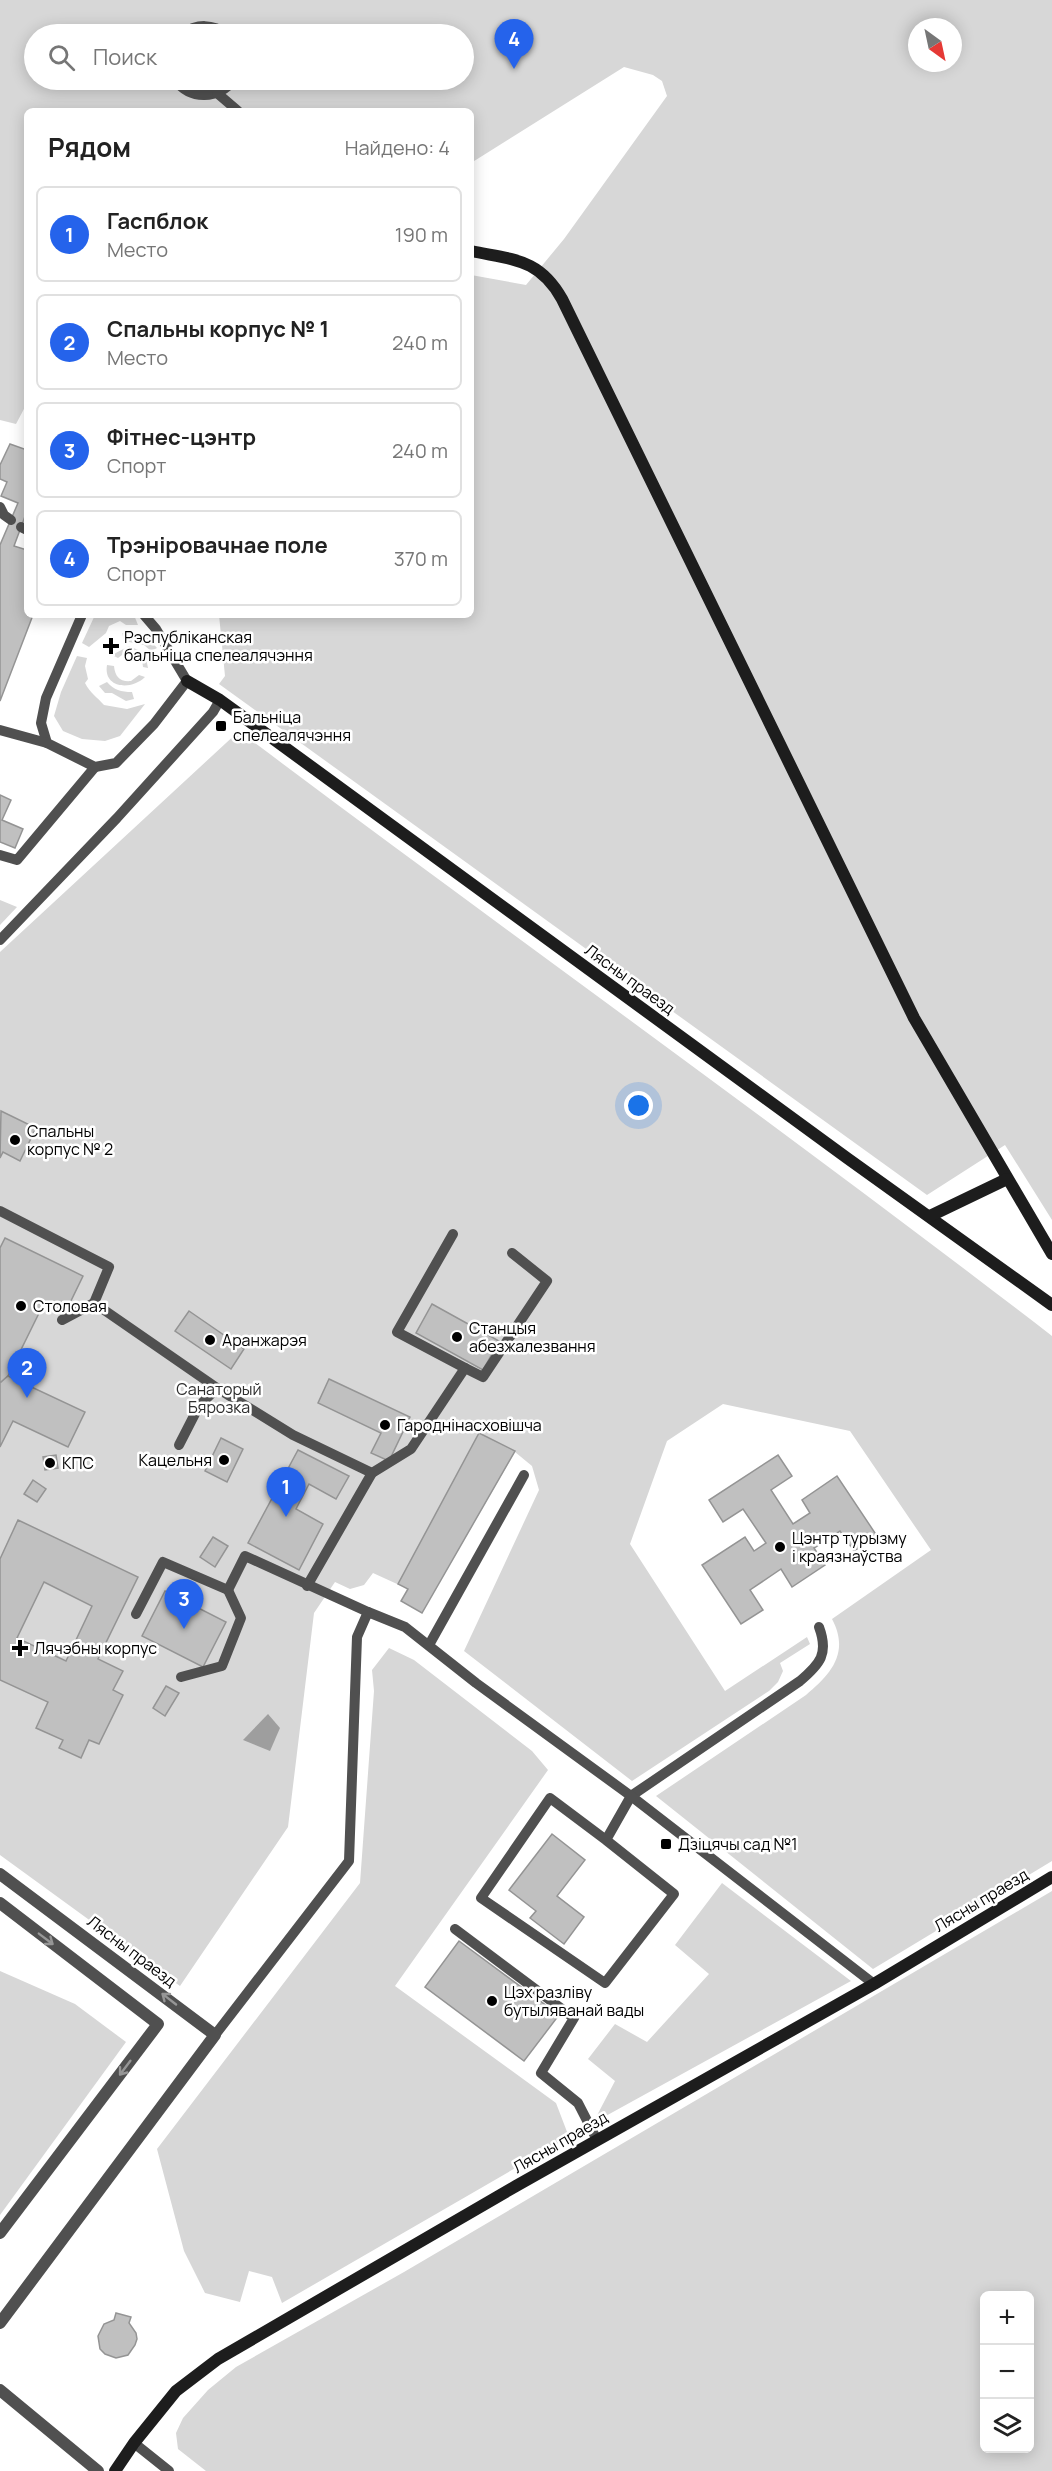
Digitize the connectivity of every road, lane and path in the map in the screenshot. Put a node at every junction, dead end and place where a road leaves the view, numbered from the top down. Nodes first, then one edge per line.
1 (185, 90) edge
2 (223, 90) edge
3 (217, 93) junction
4 (233, 108) edge
5 (474, 251) edge
6 (0, 507) edge
7 (11, 520) dead end
8 (81, 618) edge
9 (147, 618) edge
10 (187, 681) junction
11 (220, 700) junction
12 (0, 730) edge
13 (47, 743) junction
14 (95, 767) junction
15 (0, 855) edge
16 (0, 940) edge
17 (1007, 1179) junction
18 (0, 1211) edge
19 (930, 1216) junction
20 (453, 1234) dead end
21 (512, 1253) dead end
22 (1052, 1254) edge
23 (94, 1304) junction
24 (1052, 1305) edge
25 (62, 1320) dead end
26 (465, 1368) junction
27 (217, 1388) junction
28 (179, 1445) dead end
29 (372, 1473) junction
30 (524, 1475) dead end
31 (307, 1586) junction
32 (228, 1590) junction
33 (369, 1612) junction
34 (136, 1614) dead end
35 (819, 1627) dead end
36 (429, 1645) junction
37 (181, 1677) dead end
38 (631, 1796) junction
39 (606, 1840) junction
40 (0, 1874) edge
41 (1052, 1877) edge
42 (0, 1903) edge
43 (455, 1929) dead end
44 (874, 1984) junction
45 (215, 2035) junction
46 (597, 2140) junction
47 (0, 2233) edge
48 (0, 2323) edge
49 (0, 2390) edge
50 (134, 2443) junction
51 (98, 2471) edge
52 (115, 2471) edge
53 (169, 2471) edge

1 - 3 lane
2 - 3 lane
3 - 4 lane
5 - 17 street
6 - 7 lane
8 - 13 lane
9 - 10 lane
10 - 11 street, Лясны праезд
10 - 14 lane
11 - 16 lane
11 - 19 street, Лясны праезд
12 - 13 lane
13 - 14 lane
14 - 15 lane
17 - 19 street
17 - 22 street
18 - 23 lane
19 - 24 street, Лясны праезд
20 - 26 lane
21 - 26 lane
23 - 25 lane
23 - 27 lane
26 - 29 lane
27 - 28 lane
27 - 29 lane
29 - 31 lane
30 - 36 lane
31 - 32 lane
31 - 33 lane
32 - 34 lane
32 - 37 lane
33 - 36 lane
33 - 45 lane
35 - 38 lane
36 - 38 lane
38 - 39 lane
38 - 44 lane
39 - 39 lane
45 -> 40 street, Лясны праезд
41 - 44 street, Лясны праезд
42 -> 47 street
43 - 46 lane
44 - 46 street, Лясны праезд
45 - 48 street
46 - 50 street, Лясны праезд
49 - 51 street
50 - 52 street, Лясны праезд
50 - 53 lane

